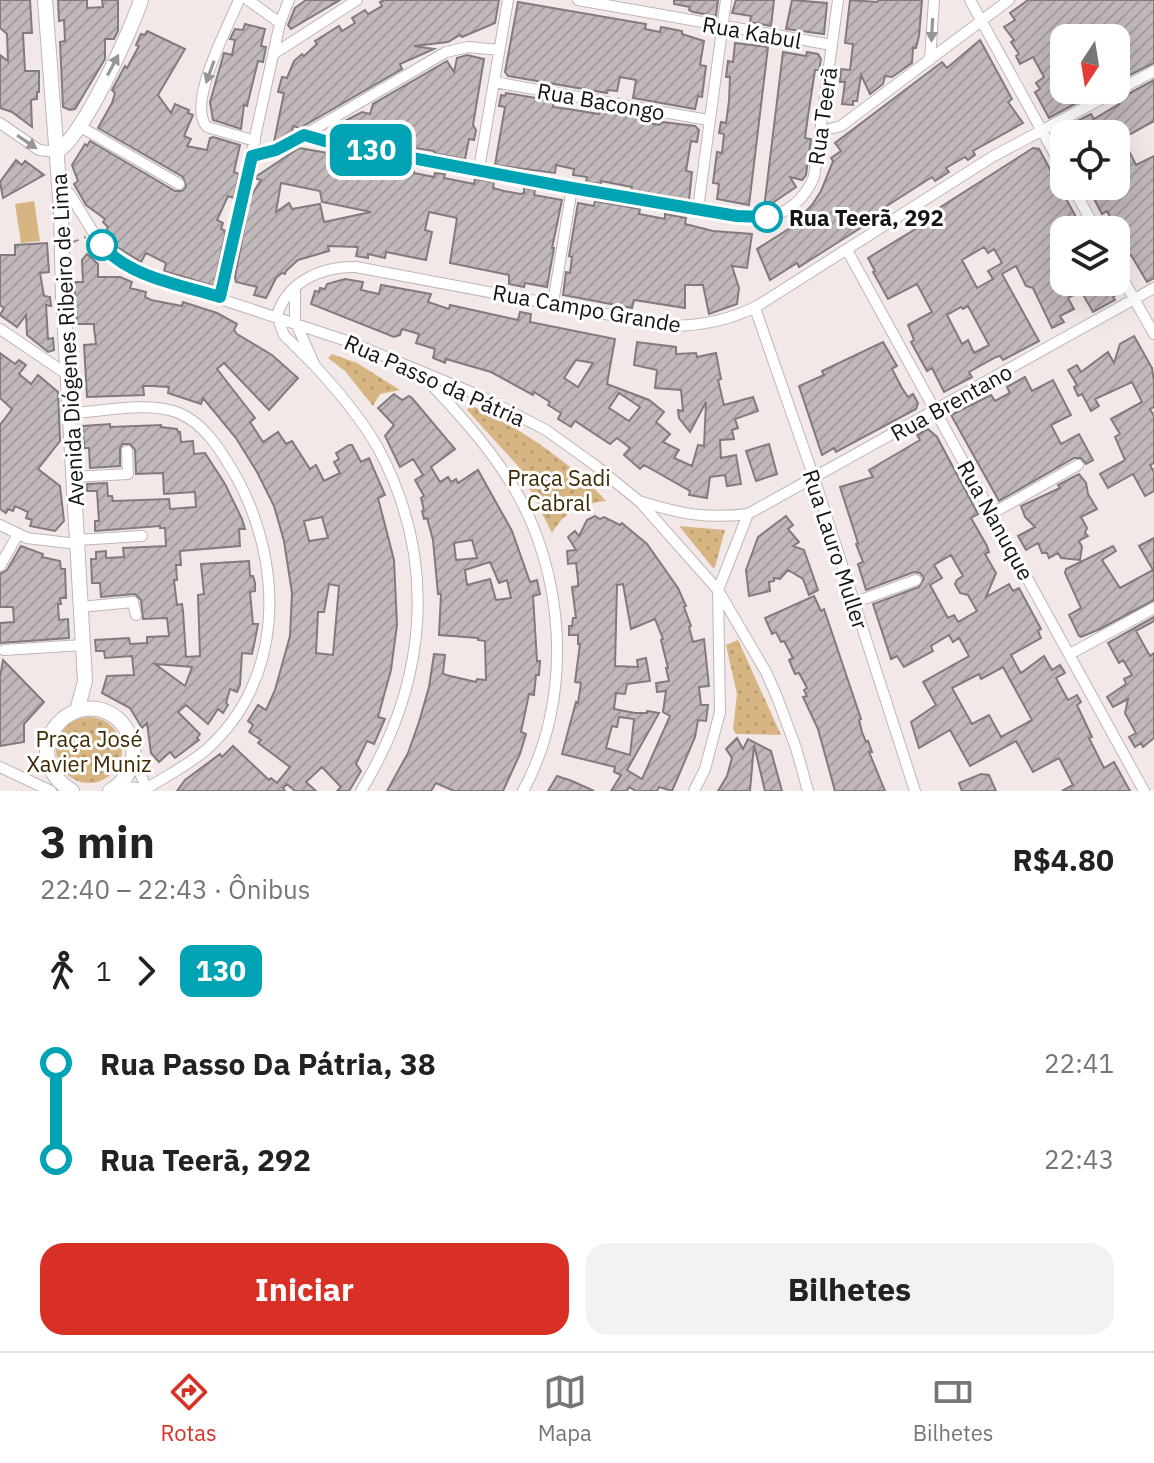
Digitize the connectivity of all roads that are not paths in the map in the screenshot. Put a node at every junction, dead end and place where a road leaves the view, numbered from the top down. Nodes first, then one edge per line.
1 (45, 0) edge
2 (141, 0) edge
3 (239, 0) edge
4 (248, 0) edge
5 (289, 0) edge
6 (357, 0) edge
7 (508, 0) edge
8 (578, 0) edge
9 (726, 0) edge
10 (838, 0) edge
11 (934, 0) edge
12 (970, 0) edge
13 (1009, 0) edge
14 (981, 21) junction
15 (280, 23) junction
16 (722, 27) junction
17 (832, 45) junction
18 (499, 50) junction
19 (275, 53) junction
20 (930, 60) junction
21 (1154, 71) edge
22 (494, 82) junction
23 (708, 120) junction
24 (0, 123) edge
25 (79, 126) junction
26 (1041, 129) junction
27 (822, 131) junction
28 (304, 135) junction
29 (255, 141) junction
30 (1050, 145) edge
31 (56, 152) junction
32 (252, 156) junction
33 (479, 169) junction
34 (179, 184) dead end
35 (59, 186) junction
36 (572, 188) junction
37 (698, 209) junction
38 (847, 250) junction
39 (295, 287) junction
40 (1154, 288) edge
41 (1130, 293) edge
42 (220, 297) junction
43 (1133, 299) junction
44 (553, 303) junction
45 (755, 308) junction
46 (277, 319) junction
47 (296, 324) junction
48 (0, 329) edge
49 (1154, 334) edge
50 (330, 335) junction
51 (309, 349) junction
52 (315, 366) junction
53 (420, 372) junction
54 (68, 375) junction
55 (444, 381) junction
56 (465, 389) junction
57 (455, 410) junction
58 (935, 411) junction
59 (70, 413) junction
60 (127, 451) dead end
61 (1078, 465) dead end
62 (73, 477) junction
63 (814, 478) junction
64 (640, 502) junction
65 (993, 513) junction
66 (748, 514) junction
67 (0, 525) edge
68 (18, 534) junction
69 (142, 536) dead end
70 (77, 542) junction
71 (0, 566) edge
72 (916, 580) dead end
73 (718, 590) junction
74 (853, 603) junction
75 (80, 607) junction
76 (1154, 608) edge
77 (136, 615) dead end
78 (83, 645) junction
79 (4, 650) dead end
80 (1070, 654) junction
81 (85, 681) junction
82 (97, 710) junction
83 (77, 711) junction
84 (134, 760) junction
85 (0, 767) edge
86 (58, 789) edge
87 (114, 789) edge
88 (147, 790) edge
89 (808, 790) edge
90 (361, 791) edge
91 (523, 791) edge
92 (694, 791) edge
93 (915, 791) edge
94 (1144, 791) edge

1 - 31 main road, Avenida Diógenes Ribeiro de Lima
25 -> 2 main road
3 -> 29 street
4 - 15 street
5 - 15 street
6 - 19 street
7 - 18 street
8 - 16 street, Rua Kabul
9 - 16 street
10 - 17 street, Rua Teerã
11 -> 20 street
12 - 14 street
13 - 14 street
14 - 20 street
14 - 26 street
15 - 19 street
16 - 17 street, Rua Kabul
16 - 23 street
17 - 27 street, Rua Teerã
18 - 22 street
18 - 28 street
19 - 29 street
20 - 27 street
21 - 26 street, Rua Campo Grande
22 - 23 street, Rua Bacongo
22 - 33 street
23 - 37 street
24 -> 31 street
25 - 31 main road
25 - 34 street
26 - 30 street
26 - 38 street, Rua Campo Grande
27 - 37 street, Rua Teerã
28 - 32 street
28 - 33 street, Rua Teerã
29 - 32 street
31 - 35 main road, Avenida Diógenes Ribeiro de Lima
32 - 42 street
33 - 36 street, Rua Teerã
35 - 42 street, Rua Passo da Pátria
35 - 54 main road, Avenida Diógenes Ribeiro de Lima
36 - 37 street, Rua Teerã
36 - 44 street
38 - 45 street, Rua Campo Grande
38 - 58 street, Rua Nanuque
39 - 44 street, Rua Campo Grande
39 - 46 street
39 - 47 street
40 - 43 street, Rua Brentano
41 - 43 street
42 - 46 street, Rua Passo da Pátria
43 - 49 street
43 - 58 street, Rua Brentano
44 - 45 street, Rua Campo Grande
45 - 63 street, Rua Lauro Muller
46 - 47 street, Rua Passo da Pátria
46 - 52 street
47 - 50 street, Rua Passo da Pátria
47 - 51 street
48 - 54 street
50 - 51 street
50 - 53 street, Rua Passo da Pátria
51 - 52 street
52 - 90 street
53 - 55 street, Rua Passo da Pátria
53 - 57 street
54 - 59 main road, Avenida Diógenes Ribeiro de Lima
55 - 56 street, Rua Passo da Pátria
55 - 57 street
56 - 57 street
56 - 64 street, Rua Passo da Pátria
57 - 91 street
58 - 63 street, Rua Brentano
58 - 65 street, Rua Nanuque
59 - 62 main road, Avenida Diógenes Ribeiro de Lima
59 - 88 street
60 - 62 street
61 - 65 street
62 - 70 main road, Avenida Diógenes Ribeiro de Lima
63 - 66 street, Rua Brentano
63 - 74 street, Rua Lauro Muller
64 - 66 street, Rua Brentano
64 - 73 street, Rua Passo da Pátria
65 - 80 street, Rua Nanuque
66 - 73 street
67 - 68 street
68 - 70 street
68 - 71 street
69 - 70 street
70 - 75 main road, Avenida Diógenes Ribeiro de Lima
72 - 74 street
73 - 89 street, Rua Passo da Pátria
73 - 92 street
74 - 93 street, Rua Lauro Muller
75 - 77 street
75 - 78 main road, Avenida Diógenes Ribeiro de Lima
76 - 80 street
78 - 79 street
78 - 81 main road, Avenida Diógenes Ribeiro de Lima
80 - 94 street, Rua Nanuque
81 - 82 main road, Avenida Diógenes Ribeiro de Lima
81 - 83 main road, Avenida Diógenes Ribeiro de Lima
82 - 83 main road
82 - 84 main road
83 - 86 main road
84 - 87 main road
84 - 88 street
85 - 86 street
87 - 88 street

